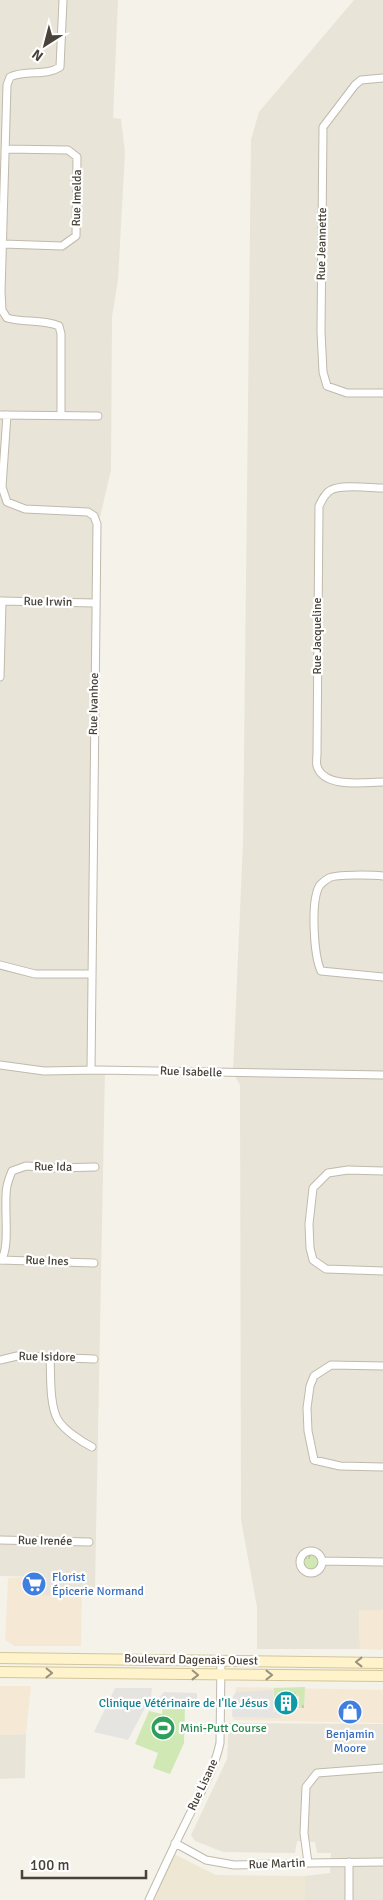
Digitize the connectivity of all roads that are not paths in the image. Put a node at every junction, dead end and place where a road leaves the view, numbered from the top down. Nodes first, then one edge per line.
1 (63, 0) edge
2 (383, 78) edge
3 (5, 149) junction
4 (3, 244) junction
5 (383, 393) edge
6 (3, 415) edge
7 (60, 415) junction
8 (98, 416) dead end
9 (383, 488) edge
10 (1, 601) edge
11 (95, 603) junction
12 (0, 677) edge
13 (383, 782) edge
14 (383, 876) edge
15 (0, 965) edge
16 (92, 974) junction
17 (383, 977) edge
18 (0, 1065) edge
19 (91, 1070) junction
20 (383, 1075) edge
21 (95, 1167) dead end
22 (383, 1171) edge
23 (0, 1260) edge
24 (94, 1263) dead end
25 (383, 1271) edge
26 (50, 1356) junction
27 (94, 1359) dead end
28 (0, 1360) edge
29 (383, 1366) edge
30 (92, 1447) dead end
31 (383, 1467) edge
32 (0, 1540) edge
33 (89, 1542) dead end
34 (322, 1561) dead end
35 (383, 1562) edge
36 (0, 1658) edge
37 (221, 1661) junction
38 (383, 1663) edge
39 (0, 1672) edge
40 (221, 1675) junction
41 (383, 1676) edge
42 (383, 1768) edge
43 (175, 1843) junction
44 (308, 1862) junction
45 (349, 1862) junction
46 (383, 1862) edge
47 (149, 1900) edge
48 (349, 1900) edge

1 - 3 street
2 - 5 street, Rue Jeannette
3 - 4 street
3 - 4 street, Rue Imelda
4 - 7 street
6 - 7 street
6 - 11 street, Rue Ivanhoe
7 - 8 street
9 - 13 street, Rue Jacqueline
10 - 11 street, Rue Irwin
10 - 12 street
11 - 16 street, Rue Ivanhoe
14 - 17 street
15 - 16 street
16 - 19 street, Rue Ivanhoe
18 - 19 street, Rue Isabelle
19 - 20 street, Rue Isabelle
21 - 23 street, Rue Ida
22 - 25 street
23 - 24 street, Rue Ines
26 - 27 street, Rue Isidore
26 - 28 street, Rue Isidore
26 - 30 street
29 - 31 street
32 - 33 street, Rue Irenée
34 - 35 street
36 - 37 main road, Boulevard Dagenais Ouest
38 -> 37 main road, Boulevard Dagenais Ouest
37 - 40 street, Rue Lisane
39 -> 40 main road, Boulevard Dagenais Ouest
40 -> 41 main road, Boulevard Dagenais Ouest
40 - 43 street, Rue Lisane
42 - 44 street
43 - 44 street, Rue Martin
43 - 47 street, Rue Lisane
44 - 45 street, Rue Martin
45 - 46 street, Rue Martin
45 - 48 street

